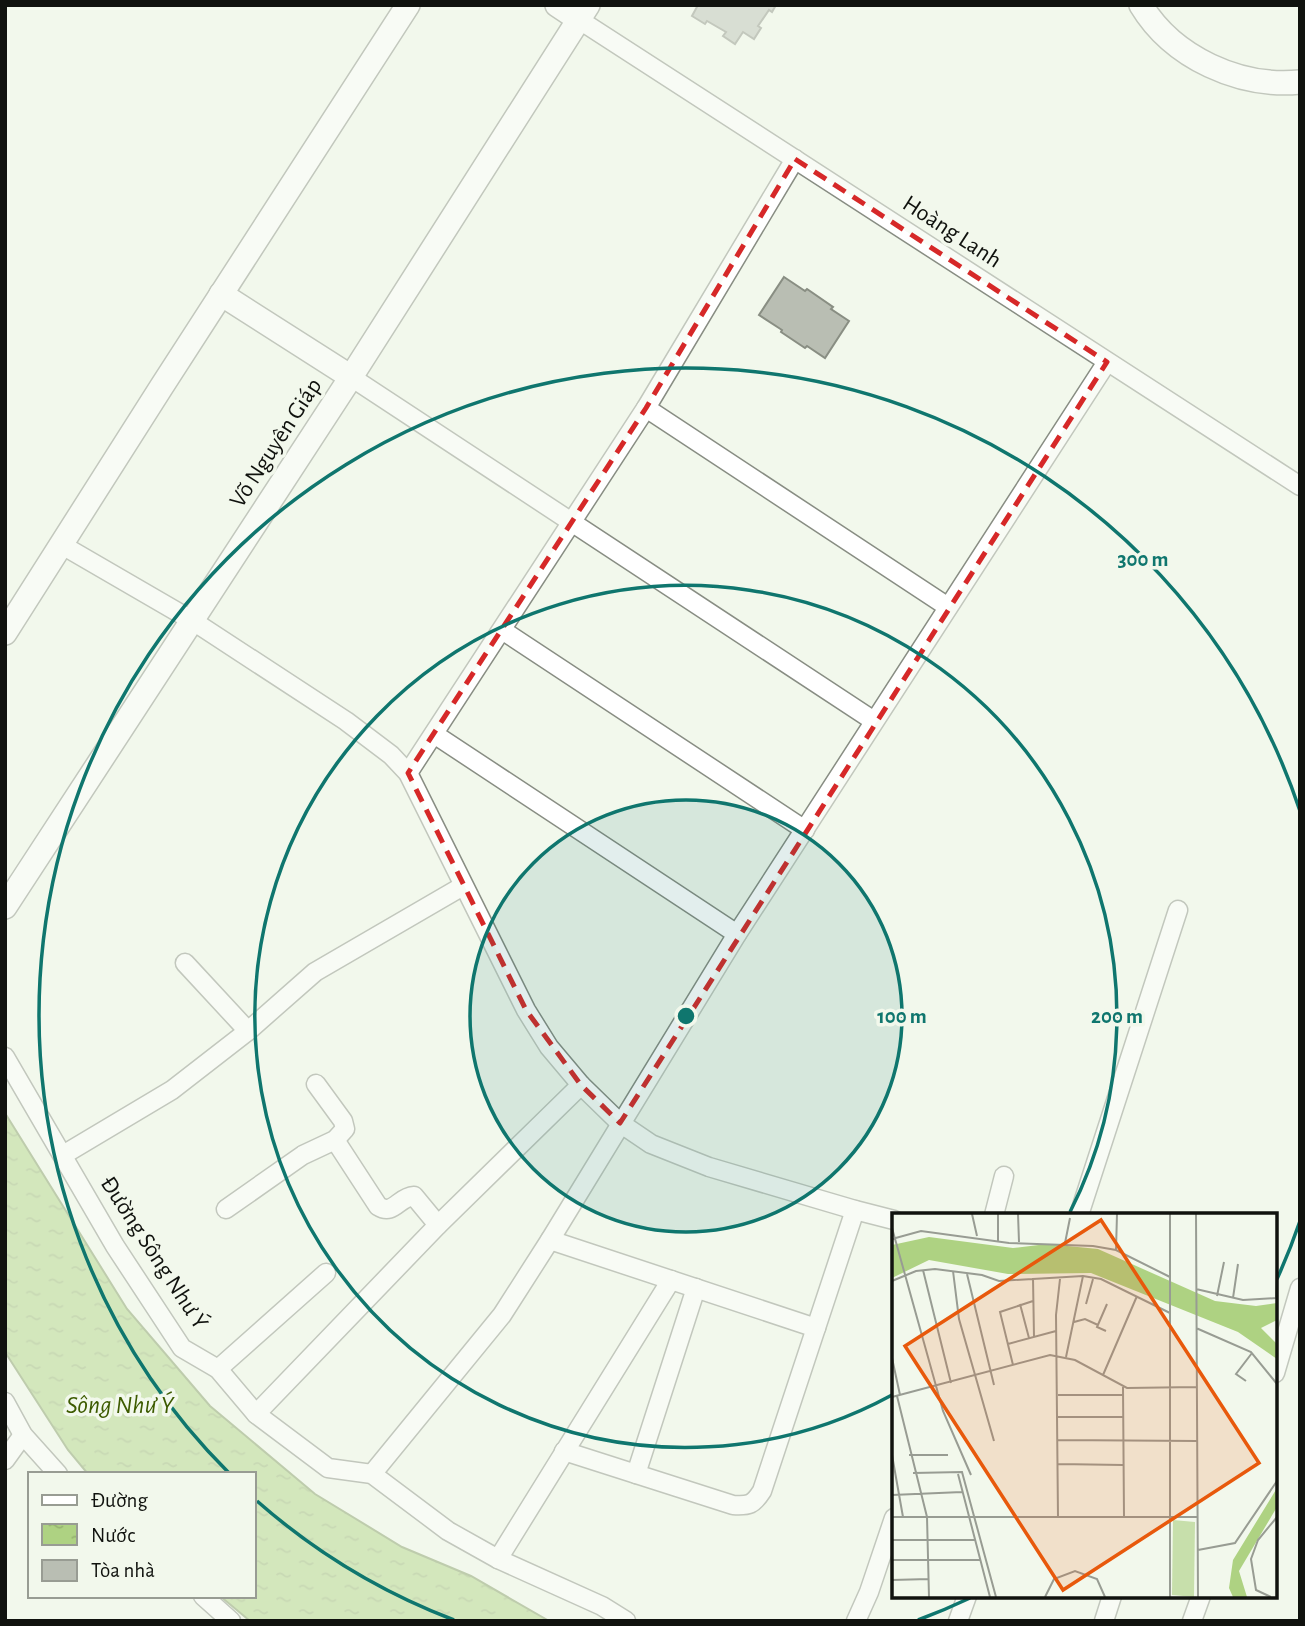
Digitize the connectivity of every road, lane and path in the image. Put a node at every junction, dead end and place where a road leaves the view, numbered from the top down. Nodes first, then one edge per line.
1 (408, 5) edge
2 (557, 5) edge
3 (1141, 5) edge
4 (583, 12) edge
5 (1300, 82) edge
6 (795, 159) junction
7 (221, 294) junction
8 (1107, 362) junction
9 (351, 377) junction
10 (646, 408) junction
11 (1300, 486) edge
12 (572, 522) junction
13 (62, 545) junction
14 (948, 607) junction
15 (192, 621) junction
16 (502, 630) junction
17 (5, 633) edge
18 (874, 721) junction
19 (434, 734) junction
20 (408, 773) junction
21 (805, 830) junction
22 (463, 886) junction
23 (5, 907) edge
24 (1178, 910) dead end
25 (737, 934) junction
26 (185, 963) dead end
27 (248, 1031) junction
28 (5, 1057) edge
29 (316, 1084) dead end
30 (581, 1086) junction
31 (620, 1123) junction
32 (335, 1140) junction
33 (62, 1154) junction
34 (1004, 1176) dead end
35 (226, 1209) dead end
36 (855, 1210) junction
37 (995, 1213) edge
38 (1080, 1213) edge
39 (892, 1219) edge
40 (439, 1225) junction
41 (550, 1240) junction
42 (326, 1273) dead end
43 (670, 1280) junction
44 (696, 1288) junction
45 (1300, 1289) edge
46 (816, 1328) junction
47 (1279, 1352) edge
48 (1300, 1361) edge
49 (218, 1369) junction
50 (5, 1402) edge
51 (256, 1414) junction
52 (23, 1435) junction
53 (564, 1451) junction
54 (5, 1460) edge
55 (56, 1472) edge
56 (372, 1474) junction
57 (636, 1474) junction
58 (892, 1524) edge
59 (498, 1559) junction
60 (205, 1598) edge
61 (966, 1598) edge
62 (1111, 1598) edge
63 (1199, 1598) edge
64 (231, 1621) edge
65 (626, 1621) edge
66 (856, 1621) edge
67 (958, 1621) edge
68 (1104, 1621) edge
69 (1192, 1621) edge

1 - 7 street
2 - 4 street
3 - 5 street
4 - 6 street, Hoàng Lanh
4 - 9 street, Võ Nguyên Giáp
6 - 8 street, Hoàng Lanh
6 - 10 street
7 - 9 street
7 - 13 street
8 - 11 street, Hoàng Lanh
8 - 14 street
9 - 12 street
9 - 15 street, Võ Nguyên Giáp
10 - 12 street
10 - 14 street
12 - 16 street
12 - 18 street
13 - 15 street
13 - 17 street
14 - 18 street
15 - 20 street
15 - 23 street, Võ Nguyên Giáp
16 - 19 street
16 - 21 street
18 - 21 street
19 - 20 street
19 - 25 street
20 - 22 street
21 - 25 street
22 - 27 street
22 - 30 street
24 - 38 street
25 - 31 street
26 - 27 street
27 - 33 street
28 - 33 street, Đường Sông Như Ý
29 - 32 street
30 - 31 street
30 - 40 street
31 - 36 street
31 - 41 street
32 - 35 street
32 - 40 street
33 - 49 street, Đường Sông Như Ý
34 - 37 street
36 - 39 street
36 - 46 street
40 - 51 street
41 - 43 street
41 - 56 street
42 - 49 street
43 - 44 street
43 - 53 street
44 - 46 street
44 - 57 street
45 - 47 street
46 - 57 street
47 - 48 street
49 - 51 street, Đường Sông Như Ý
50 - 52 street
51 - 56 street, Đường Sông Như Ý
52 - 54 street
52 - 55 street
53 - 57 street
53 - 59 street
56 - 59 street, Đường Sông Như Ý
58 - 66 street
59 - 65 street, Đường Sông Như Ý
60 - 64 street
61 - 67 street
62 - 68 street
63 - 69 street

